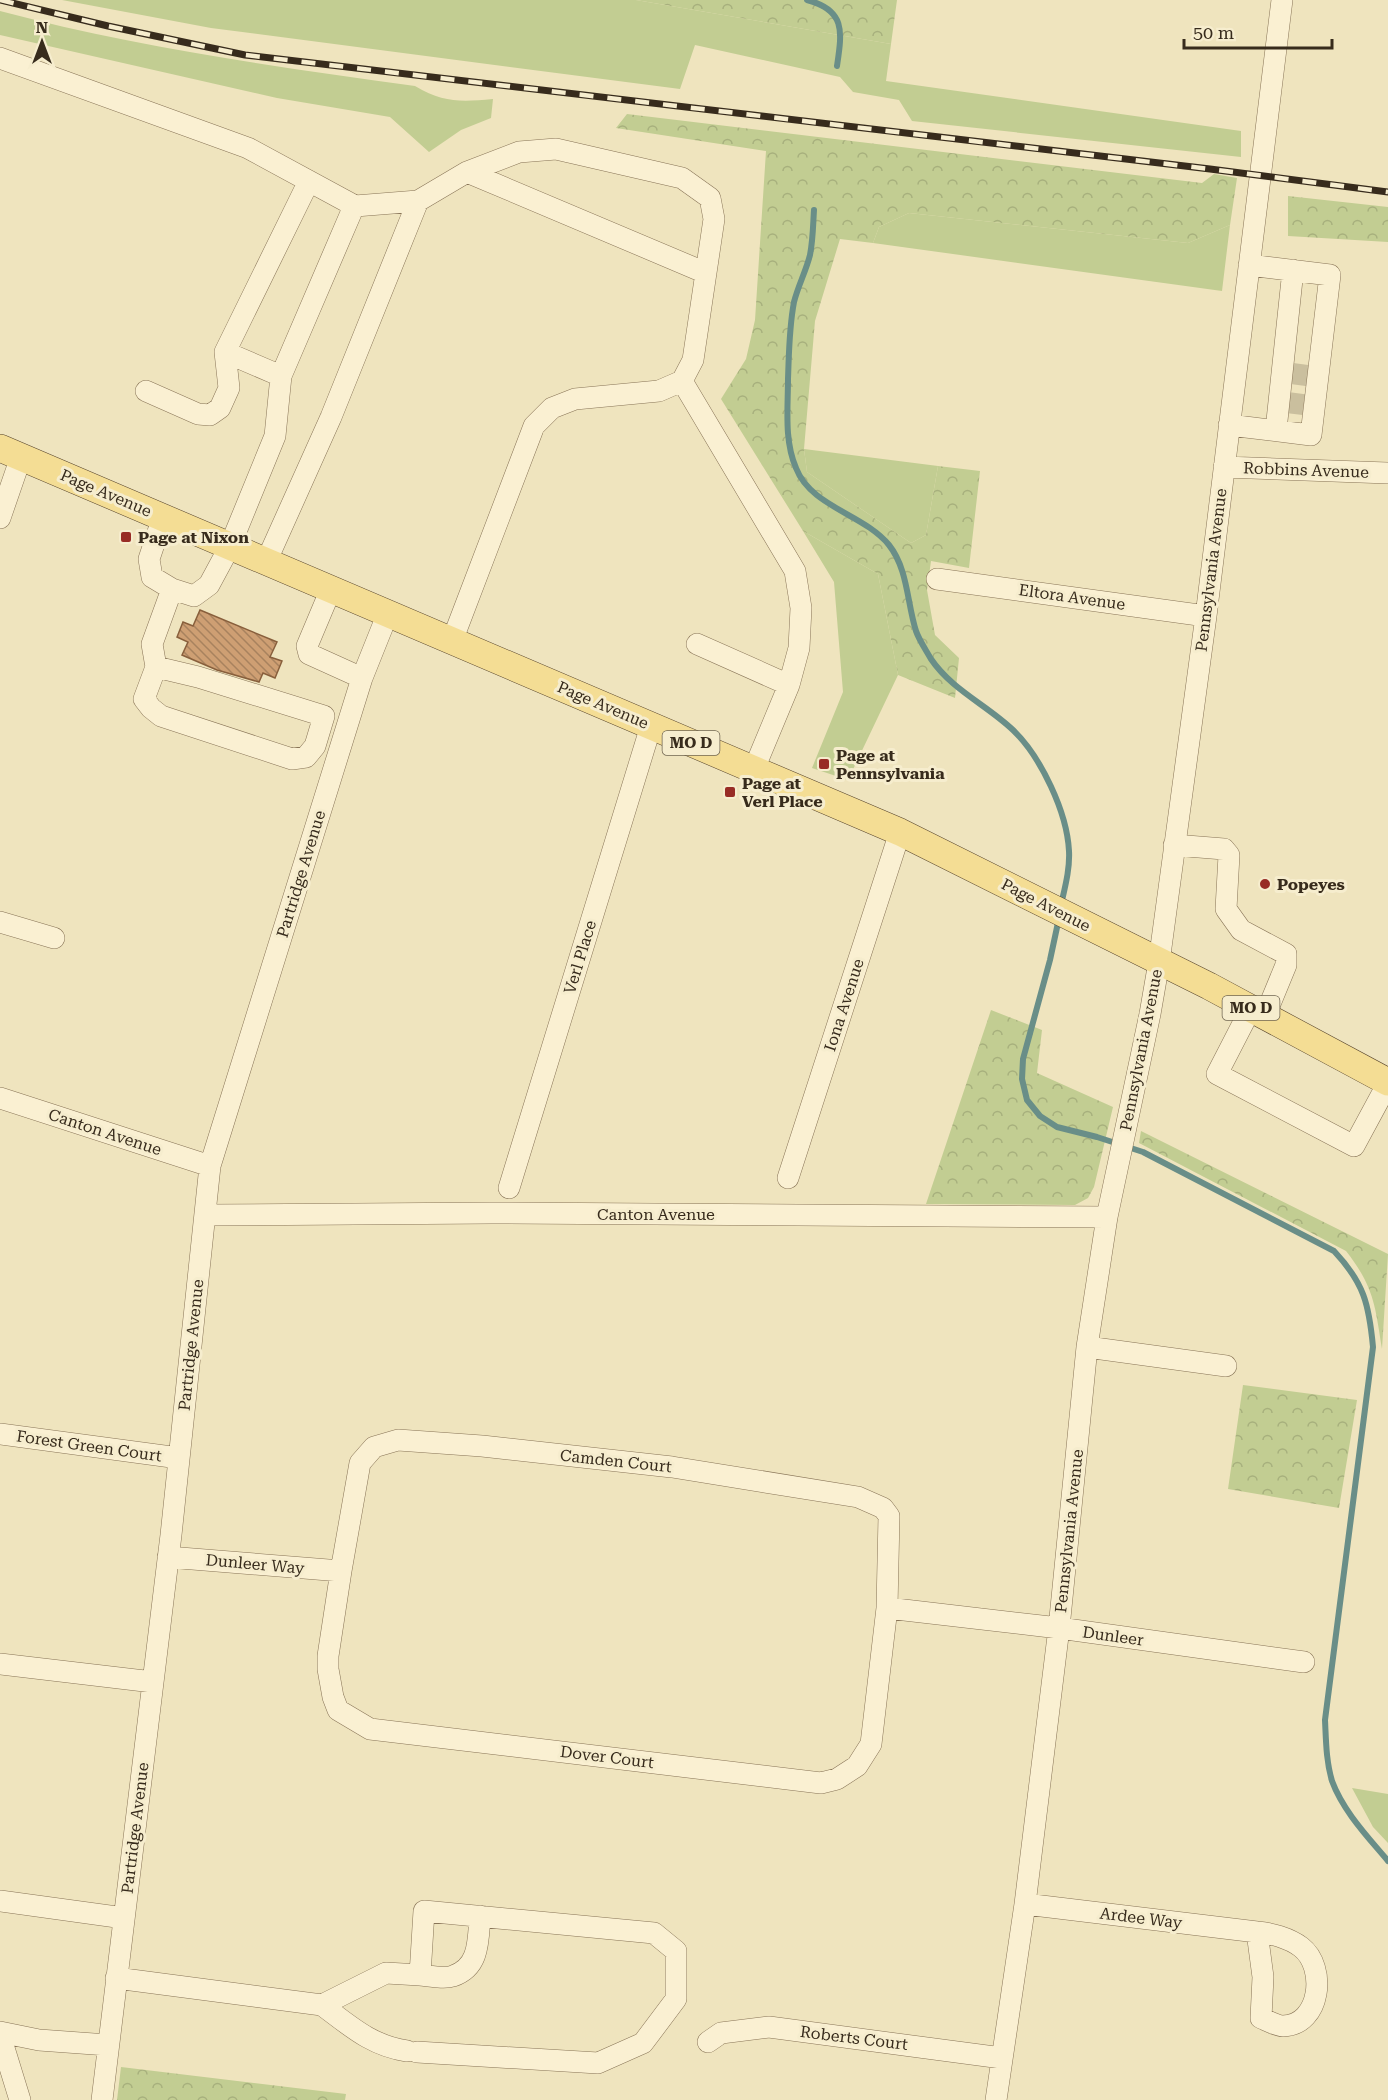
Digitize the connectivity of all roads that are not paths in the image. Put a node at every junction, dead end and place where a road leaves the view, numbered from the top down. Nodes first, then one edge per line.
1 (1282, 0) edge
2 (0, 58) edge
3 (467, 172) junction
4 (309, 181) junction
5 (418, 201) junction
6 (354, 206) junction
7 (1249, 266) junction
8 (1293, 270) junction
9 (706, 273) junction
10 (225, 352) junction
11 (281, 375) junction
12 (682, 381) junction
13 (146, 391) dead end
14 (1229, 425) junction
15 (1276, 430) junction
16 (11, 453) edge
17 (1224, 468) junction
18 (1388, 474) edge
19 (162, 517) junction
20 (0, 518) edge
21 (231, 546) junction
22 (266, 562) junction
23 (937, 579) dead end
24 (172, 589) junction
25 (332, 589) junction
26 (388, 613) junction
27 (1206, 616) junction
28 (452, 641) junction
29 (697, 644) dead end
30 (156, 667) junction
31 (362, 678) junction
32 (789, 685) junction
33 (324, 716) junction
34 (348, 723) junction
35 (651, 726) junction
36 (754, 769) junction
37 (900, 832) junction
38 (1174, 845) junction
39 (0, 922) edge
40 (54, 938) dead end
41 (1159, 962) junction
42 (1258, 1012) junction
43 (1388, 1082) edge
44 (0, 1098) edge
45 (210, 1166) junction
46 (788, 1178) dead end
47 (509, 1188) dead end
48 (206, 1215) junction
49 (1107, 1216) junction
50 (1087, 1347) junction
51 (1226, 1366) dead end
52 (0, 1434) edge
53 (179, 1458) junction
54 (168, 1557) junction
55 (341, 1571) junction
56 (887, 1608) junction
57 (1059, 1629) junction
58 (1304, 1662) dead end
59 (0, 1664) edge
60 (153, 1682) junction
61 (0, 1901) edge
62 (1025, 1904) junction
63 (480, 1916) junction
64 (124, 1918) junction
65 (1257, 1932) dead end
66 (420, 1975) junction
67 (116, 1978) junction
68 (322, 2005) junction
69 (0, 2033) edge
70 (708, 2042) dead end
71 (108, 2045) junction
72 (1002, 2058) junction
73 (20, 2100) edge
74 (102, 2100) edge
75 (996, 2100) edge

1 - 7 street, Pennsylvania Avenue
2 - 4 street
3 - 5 street
3 - 9 street
3 - 9 street
4 - 6 street
4 - 10 street
5 - 6 street
5 - 22 street
6 - 11 street
7 - 8 street
7 - 14 street, Pennsylvania Avenue
8 - 15 street
8 - 15 street
9 - 12 street
10 - 11 street
10 - 13 street
11 - 21 street
12 - 28 street
12 - 32 street
14 - 15 street
14 - 17 street, Pennsylvania Avenue
16 - 19 main road, Page Avenue / MO D
16 - 20 street
17 - 18 street, Robbins Avenue
17 - 27 street, Pennsylvania Avenue
19 - 21 main road, Page Avenue / MO D
19 - 24 street
21 - 22 main road, Page Avenue / MO D
21 - 24 street
22 - 25 main road, Page Avenue / MO D
23 - 27 street, Eltora Avenue
24 - 30 street
25 - 26 main road, Page Avenue / MO D
25 - 31 street
26 - 28 main road, Page Avenue / MO D
26 - 31 street, Partridge Avenue
27 - 38 street, Pennsylvania Avenue
28 - 35 main road, Page Avenue / MO D
29 - 32 street
30 - 33 street
30 - 33 street
31 - 34 street, Partridge Avenue
32 - 36 street
33 - 34 street
34 - 45 street, Partridge Avenue
35 - 36 main road, Page Avenue / MO D
35 - 47 street, Verl Place
36 - 37 main road, Page Avenue / MO D
37 - 41 main road, Page Avenue / MO D
37 - 46 street, Iona Avenue
38 - 41 street, Pennsylvania Avenue
38 - 42 street
39 - 40 street
41 - 42 main road, Page Avenue / MO D
41 - 49 street, Pennsylvania Avenue
42 - 43 main road, Page Avenue / MO D
42 - 43 street
44 - 45 street, Canton Avenue
45 - 48 street, Partridge Avenue
48 - 49 street, Canton Avenue
48 - 53 street, Partridge Avenue
49 - 50 street, Pennsylvania Avenue
50 - 51 street
50 - 57 street, Pennsylvania Avenue
52 - 53 street, Forest Green Court
53 - 54 street, Partridge Avenue
54 - 55 street, Dunleer Way
54 - 60 street, Partridge Avenue
55 - 56 street, Camden Court
55 - 56 street, Dover Court
56 - 57 street, Dunleer
57 - 58 street, Dunleer
57 - 62 street, Pennsylvania Avenue
59 - 60 street
60 - 64 street, Partridge Avenue
61 - 64 street
62 - 65 street, Ardee Way
62 - 72 street, Pennsylvania Avenue
63 - 66 street
63 - 66 street
63 - 68 street
64 - 67 street, Partridge Avenue
66 - 68 street
67 - 68 street
67 - 71 street, Partridge Avenue
69 - 71 street
69 - 73 street
70 - 72 street, Roberts Court
71 - 74 street, Partridge Avenue
72 - 75 street, Pennsylvania Avenue

